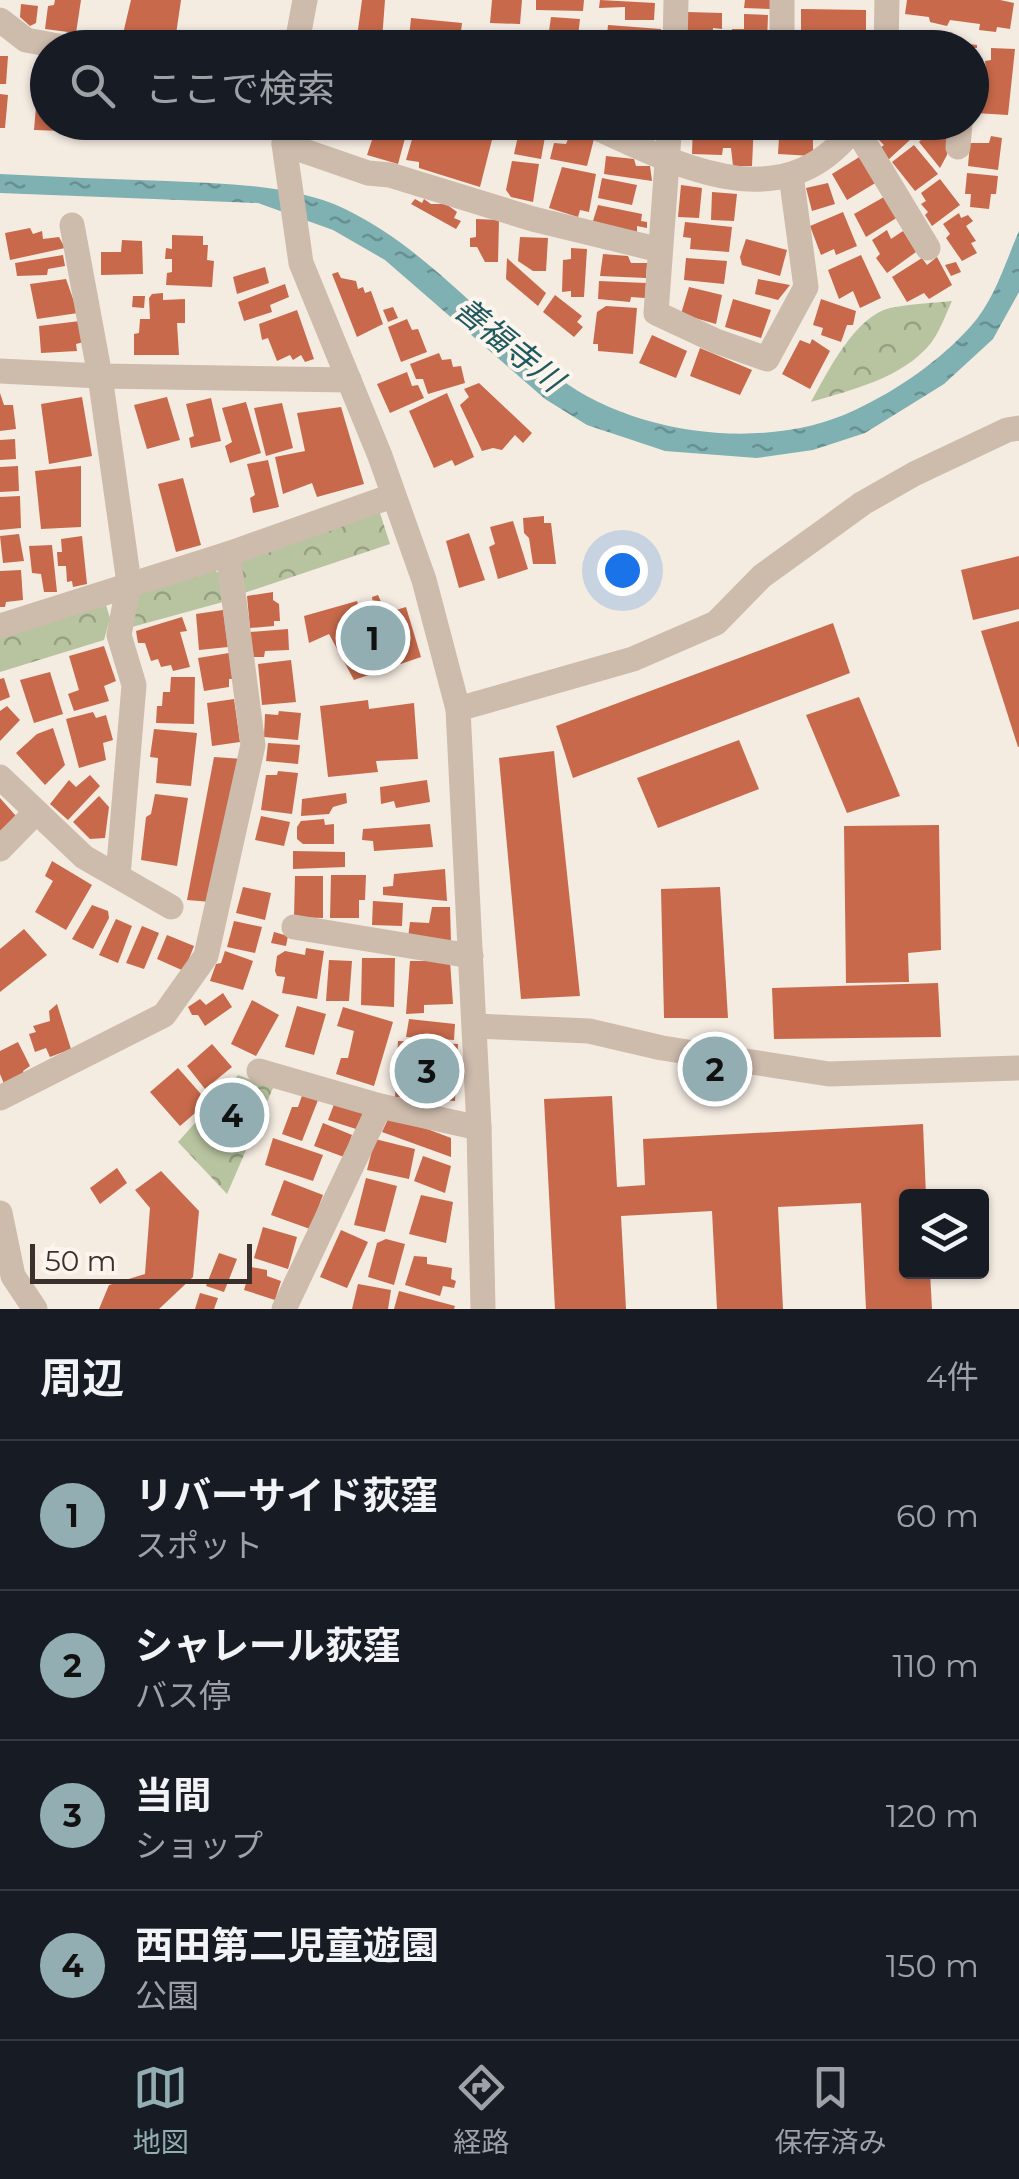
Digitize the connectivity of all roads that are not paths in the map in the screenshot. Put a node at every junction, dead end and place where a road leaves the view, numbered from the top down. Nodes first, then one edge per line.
1 (304, 0) edge
2 (676, 0) edge
3 (782, 0) edge
4 (887, 0) edge
5 (2, 25) edge
6 (299, 30) edge
7 (675, 30) edge
8 (782, 30) edge
9 (886, 30) edge
10 (30, 41) edge
11 (624, 140) edge
12 (668, 140) edge
13 (842, 140) edge
14 (865, 140) edge
15 (285, 143) edge
16 (666, 159) junction
17 (791, 175) junction
18 (72, 225) dead end
19 (928, 248) dead end
20 (660, 250) junction
21 (0, 370) edge
22 (100, 376) junction
23 (349, 380) junction
24 (1019, 428) edge
25 (392, 496) junction
26 (228, 554) junction
27 (129, 583) junction
28 (0, 626) edge
29 (458, 709) junction
30 (0, 777) edge
31 (36, 812) junction
32 (0, 849) edge
33 (118, 876) junction
34 (171, 907) dead end
35 (294, 928) dead end
36 (471, 956) junction
37 (475, 1026) junction
38 (1019, 1068) edge
39 (259, 1071) dead end
40 (0, 1098) edge
41 (380, 1106) junction
42 (480, 1128) junction
43 (0, 1213) edge
44 (7, 1276) edge
45 (35, 1309) edge
46 (284, 1309) edge
47 (483, 1309) edge

1 - 6 street
2 - 7 street
3 - 8 street
4 - 9 street
5 - 10 street
11 - 16 street
12 - 16 street
13 - 17 street
14 - 19 street
15 - 20 street
15 - 23 street
16 - 17 street
16 - 20 street
17 - 20 street
18 - 22 street
21 - 22 street
22 - 23 street
22 - 27 street
23 - 25 street
24 - 29 street
25 - 26 street
25 - 29 street
26 - 27 street
26 - 40 street
27 - 28 street
27 - 33 street
29 - 36 street
30 - 31 street
31 - 32 street
31 - 33 street
33 - 34 street
35 - 36 street
36 - 37 street
37 - 38 street
37 - 42 street
39 - 41 street
41 - 42 street
41 - 46 street
42 - 47 street
43 - 44 street
44 - 45 street

